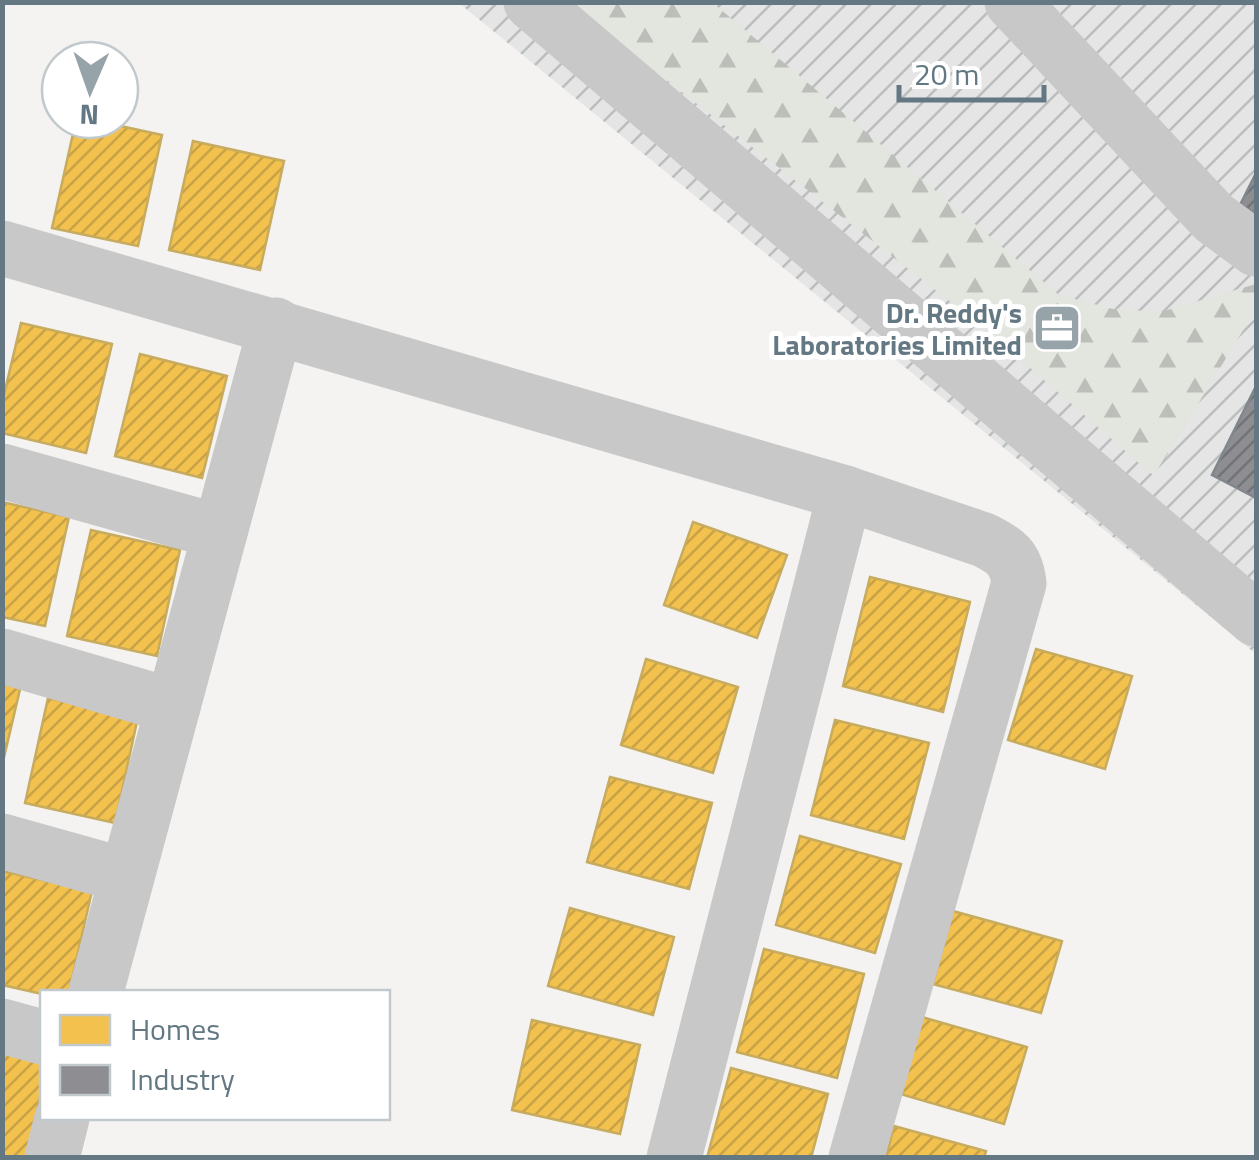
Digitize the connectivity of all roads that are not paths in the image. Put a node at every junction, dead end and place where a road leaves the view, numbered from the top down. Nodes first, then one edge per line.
1 (532, 2) edge
2 (1012, 2) edge
3 (2, 248) edge
4 (1256, 249) edge
5 (276, 325) junction
6 (2, 471) edge
7 (846, 493) junction
8 (220, 532) junction
9 (1256, 620) edge
10 (2, 656) edge
11 (173, 706) junction
12 (2, 840) edge
13 (127, 876) junction
14 (97, 990) edge
15 (2, 1026) edge
16 (40, 1036) edge
17 (62, 1120) edge
18 (52, 1158) edge
19 (674, 1158) edge
20 (856, 1158) edge

1 - 9 street
2 - 4 street
3 - 5 street
5 - 7 street
5 - 8 street
6 - 8 street
7 - 19 street
7 - 20 street
8 - 11 street
10 - 11 street
11 - 13 street
12 - 13 street
13 - 14 street
15 - 16 street
17 - 18 street

